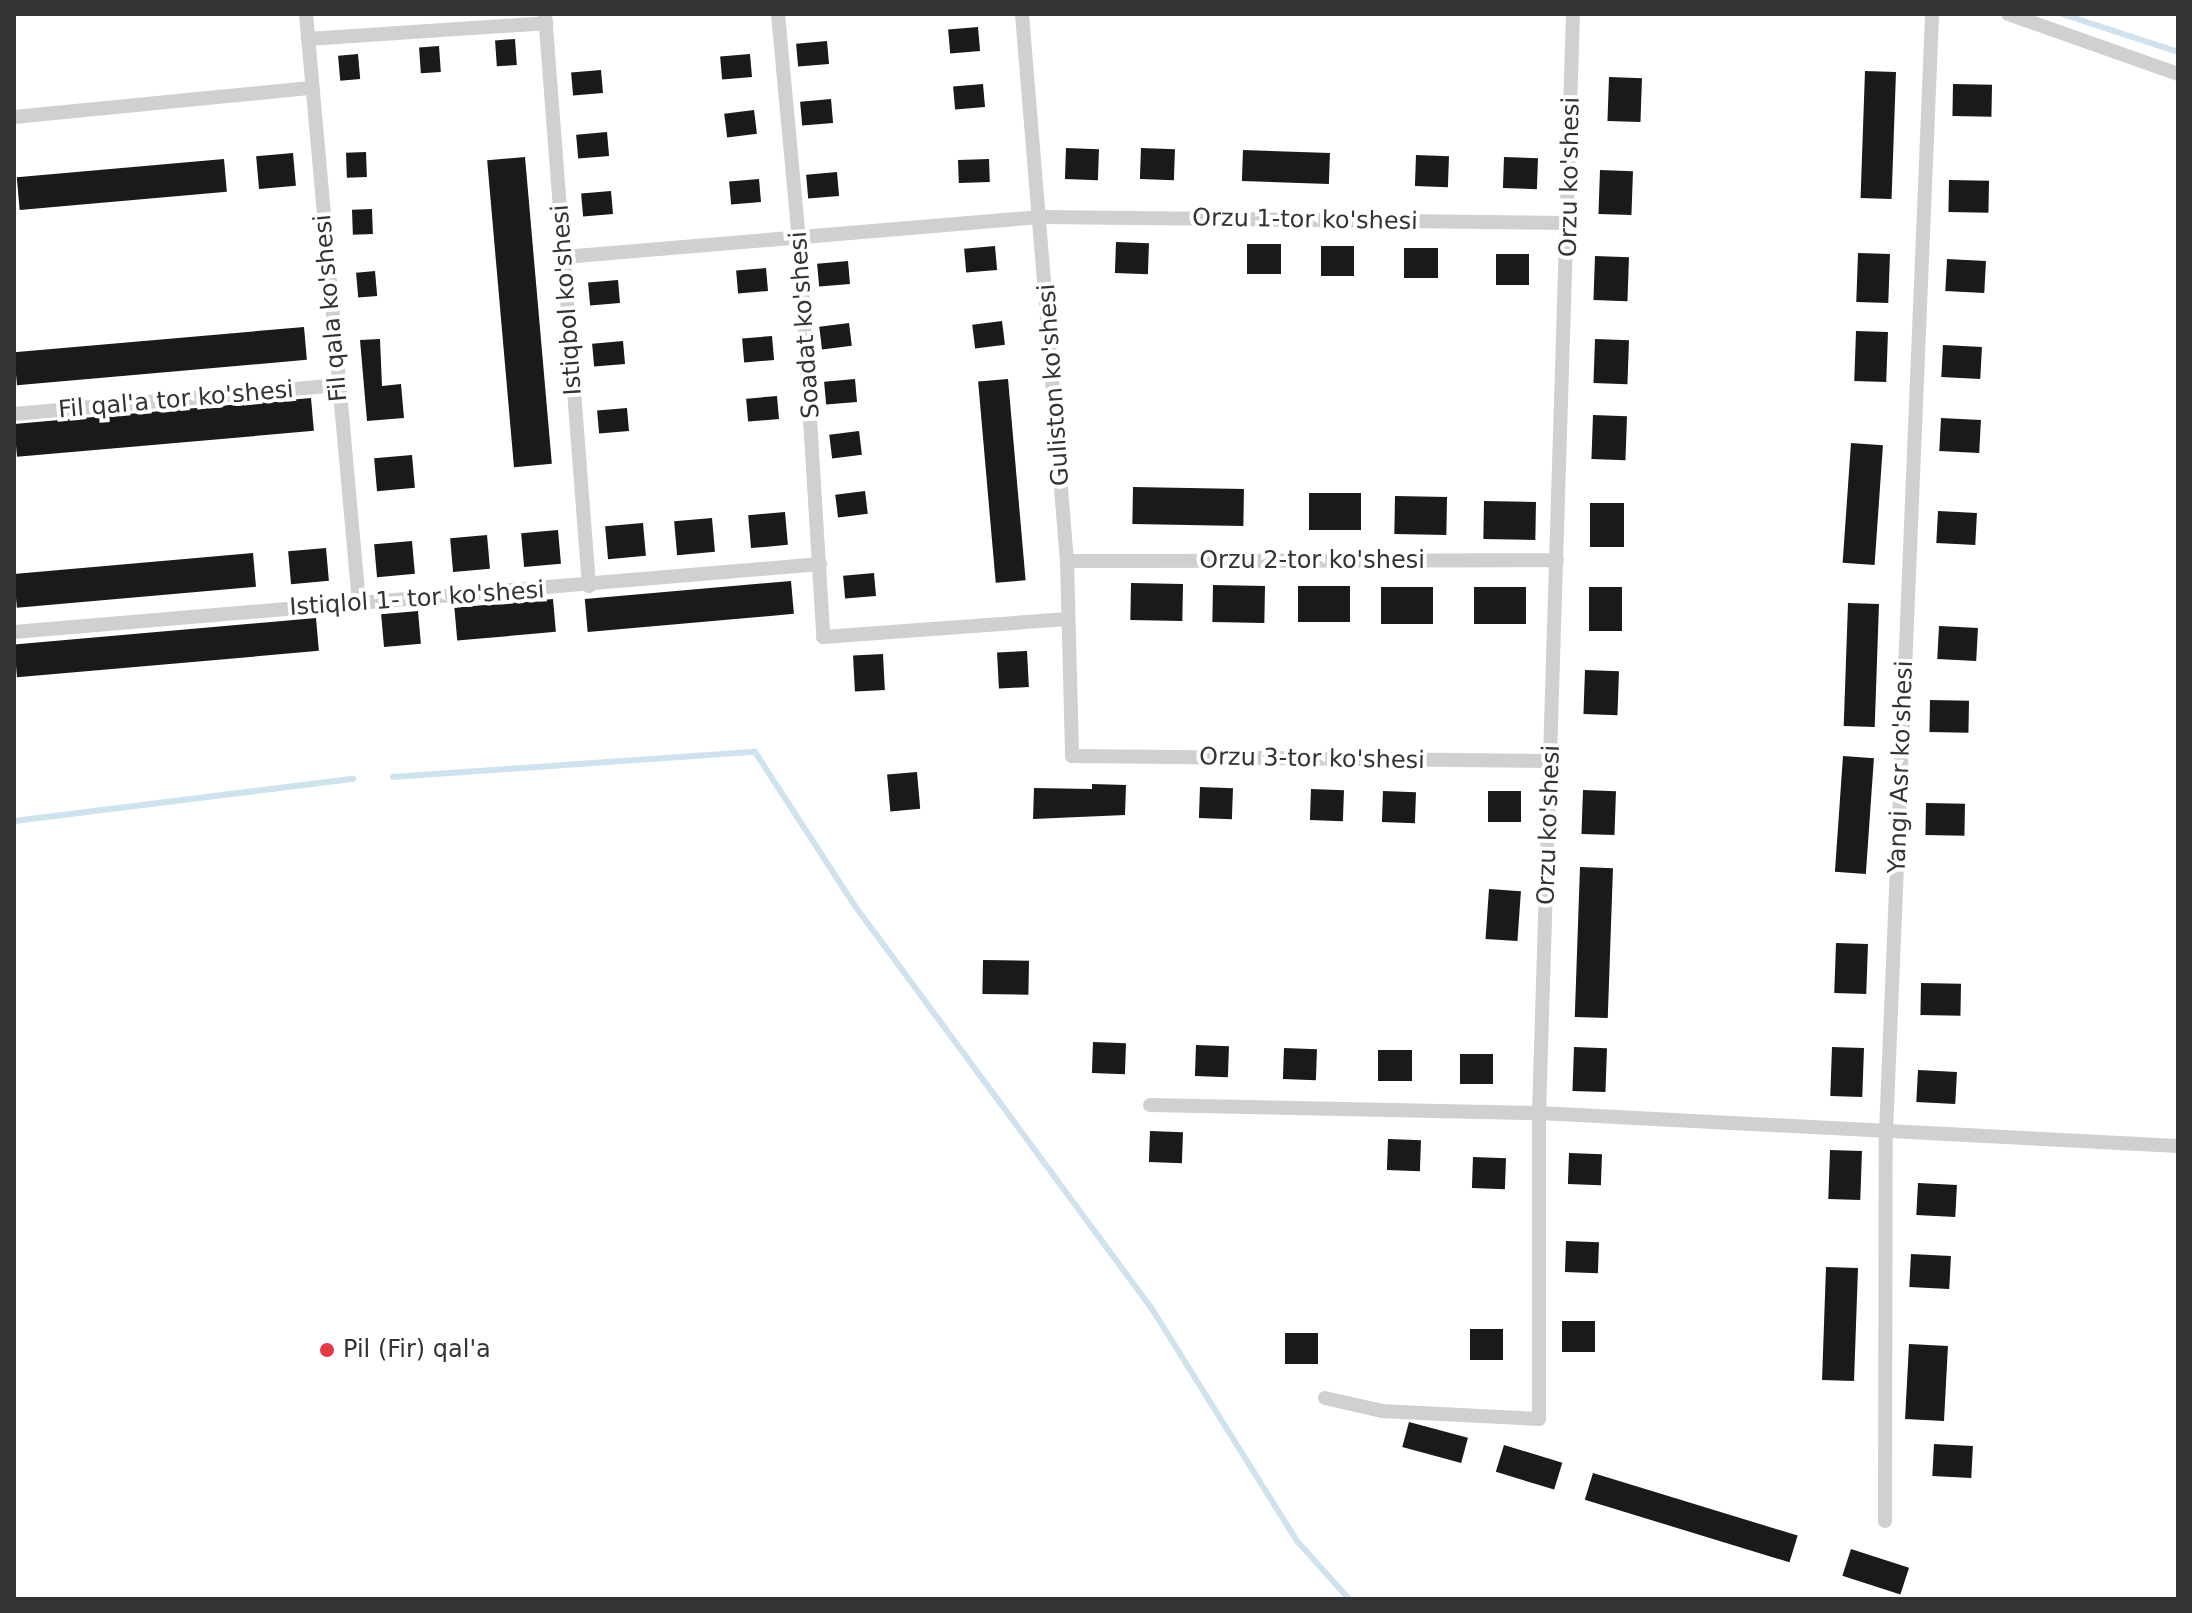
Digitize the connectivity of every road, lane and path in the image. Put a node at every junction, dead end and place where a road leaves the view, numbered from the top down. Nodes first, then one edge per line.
1 (306, 14) edge
2 (778, 14) edge
3 (1022, 14) edge
4 (1573, 14) edge
5 (1932, 14) edge
6 (2008, 14) edge
7 (545, 19) edge
8 (308, 39) junction
9 (2178, 74) edge
10 (312, 88) junction
11 (14, 117) edge
12 (1041, 217) junction
13 (1569, 223) junction
14 (799, 239) junction
15 (564, 257) junction
16 (338, 385) junction
17 (14, 414) edge
18 (1557, 560) junction
19 (1067, 561) junction
20 (820, 564) junction
21 (589, 586) junction
22 (359, 603) junction
23 (1067, 619) junction
24 (14, 632) edge
25 (1072, 756) joint
26 (1552, 761) junction
27 (1150, 1105) dead end
28 (1539, 1113) junction
29 (1886, 1132) junction
30 (2178, 1146) edge
31 (1325, 1398) dead end
32 (1885, 1521) dead end

1 - 8 street, Fil qala ko'shesi
2 - 14 street, Soadat ko'shesi
3 - 12 street, Guliston ko'shesi
4 - 13 street, Orzu ko'shesi
5 - 29 street, Yangi Asr ko'shesi
6 - 9 street
7 - 8 street
7 - 15 street, Istiqbol ko'shesi
8 - 10 street, Fil qala ko'shesi
10 - 11 street
10 - 16 street, Fil qala ko'shesi
12 - 13 street, Orzu 1-tor ko'shesi
12 - 14 street, Orzu 1-tor ko'shesi
12 - 19 street, Guliston ko'shesi
13 - 18 street, Orzu ko'shesi
14 - 15 street, Orzu 1-tor ko'shesi
14 - 20 street, Soadat ko'shesi
15 - 21 street, Istiqbol ko'shesi
16 - 17 street, Fil qal'a tor ko'shesi
16 - 22 street, Fil qala ko'shesi
18 - 19 street, Orzu 2-tor ko'shesi
18 - 26 street, Orzu ko'shesi
19 - 23 street, Guliston ko'shesi
20 - 21 street, Istiqlol 1- tor ko'shesi
20 - 23 street, Soadat ko'shesi
21 - 22 street, Istiqlol 1- tor ko'shesi
22 - 24 street, Istiqlol 1- tor ko'shesi
23 - 25 street, Guliston ko'shesi
25 - 26 street, Orzu 3-tor ko'shesi
26 - 28 street, Orzu ko'shesi
27 - 28 street
28 - 29 street
28 - 31 street, Orzu ko'shesi
29 - 30 street
29 - 32 street, Yangi Asr ko'shesi

